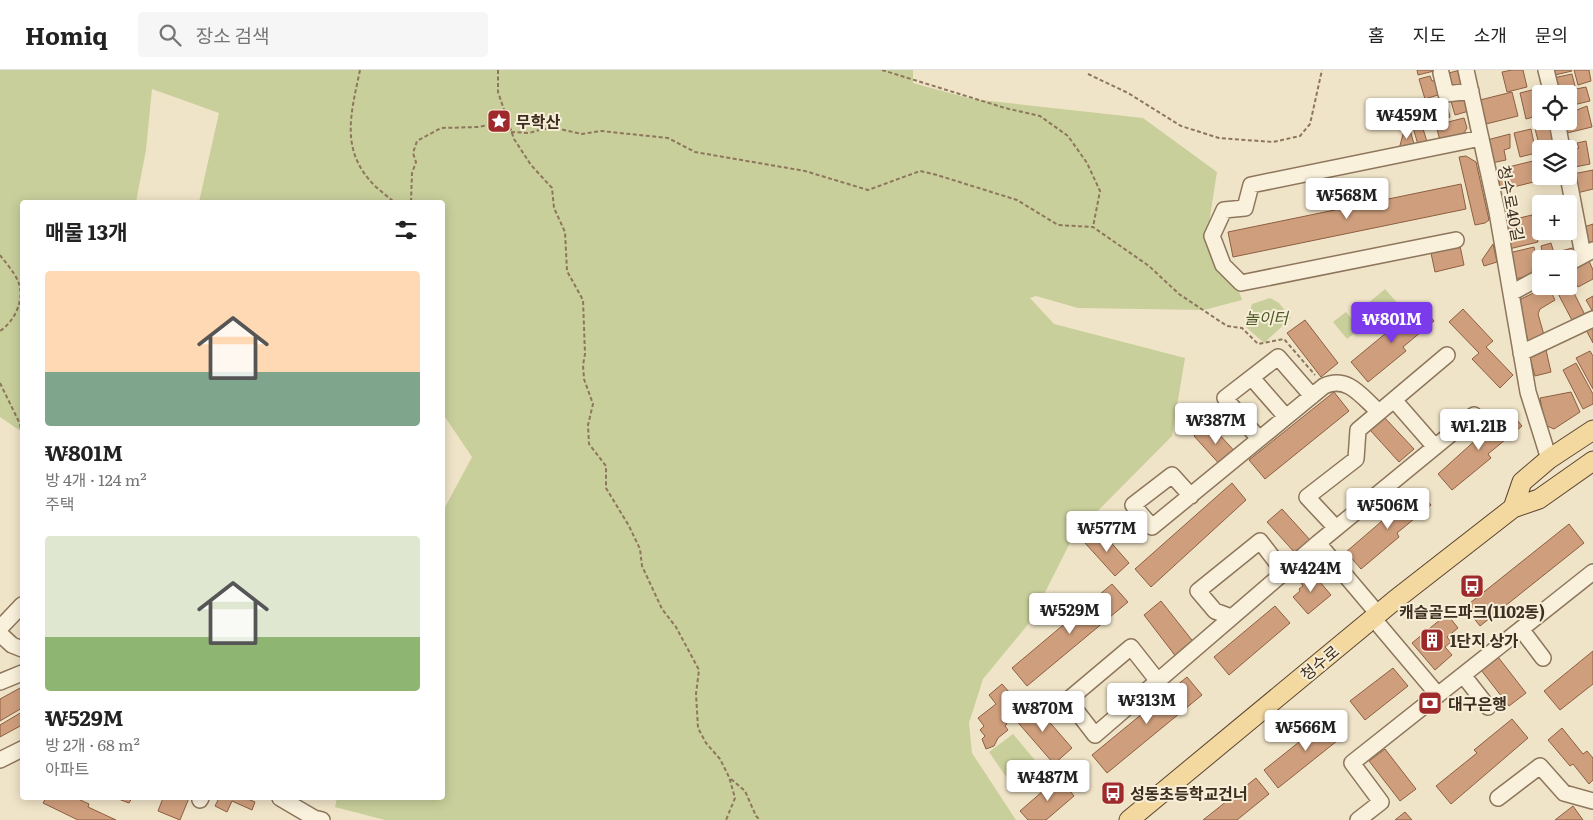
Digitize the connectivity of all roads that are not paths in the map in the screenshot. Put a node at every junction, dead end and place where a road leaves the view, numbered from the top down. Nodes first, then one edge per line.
1 (1466, 70) edge
2 (1546, 70) edge
3 (1441, 73) dead end
4 (1550, 85) edge
5 (1471, 91) junction
6 (1481, 138) junction
7 (1570, 185) edge
8 (1456, 240) dead end
9 (1588, 253) edge
10 (1532, 282) edge
11 (1511, 293) junction
12 (1593, 319) edge
13 (1521, 353) junction
14 (1447, 356) dead end
15 (1252, 378) junction
16 (1312, 396) junction
17 (1394, 400) junction
18 (1379, 412) junction
19 (1474, 415) dead end
20 (1286, 417) junction
21 (1593, 430) edge
22 (1259, 440) junction
23 (1435, 447) junction
24 (1549, 459) junction
25 (1593, 461) edge
26 (1191, 496) dead end
27 (1513, 508) junction
28 (1336, 528) junction
29 (1318, 543) junction
30 (1284, 572) junction
31 (1593, 572) edge
32 (20, 607) edge
33 (1375, 616) junction
34 (1230, 618) junction
35 (0, 628) edge
36 (1521, 629) junction
37 (0, 634) edge
38 (20, 648) edge
39 (1543, 658) dead end
40 (20, 674) edge
41 (1463, 675) junction
42 (1158, 680) junction
43 (0, 682) edge
44 (1438, 695) junction
45 (1488, 706) dead end
46 (20, 750) edge
47 (0, 760) edge
48 (1498, 798) dead end
49 (283, 800) edge
50 (1593, 802) edge
51 (322, 820) edge
52 (1129, 820) edge
53 (1358, 820) edge

1 - 5 street, 청수로40길
2 - 4 street
3 - 5 street
5 - 6 street, 청수로40길
6 - 8 street
6 - 11 street, 청수로40길
7 - 9 street
10 - 11 street
11 - 13 street, 청수로40길
12 - 13 street
13 - 24 street, 청수로40길
14 - 17 street
15 - 16 street
15 - 20 street
15 - 22 street
16 - 18 street
16 - 20 street
17 - 18 street
17 - 23 street
18 - 28 street
19 - 23 street
20 - 22 street
21 - 24 main road
22 - 26 street
23 - 28 street
24 - 27 main road
25 - 27 main road, 청수로
27 - 33 main road, 청수로
28 - 29 street
29 - 30 street
29 - 33 street
30 - 34 street
30 - 34 street
31 - 36 street
32 - 35 street
33 - 44 street
33 - 52 main road, 청수로
34 - 42 street
36 - 39 street
36 - 41 street
37 - 38 street
40 - 43 street
41 - 44 street
41 - 45 street
42 - 42 street
44 - 53 street
46 - 47 street
48 - 50 street
49 - 51 street

